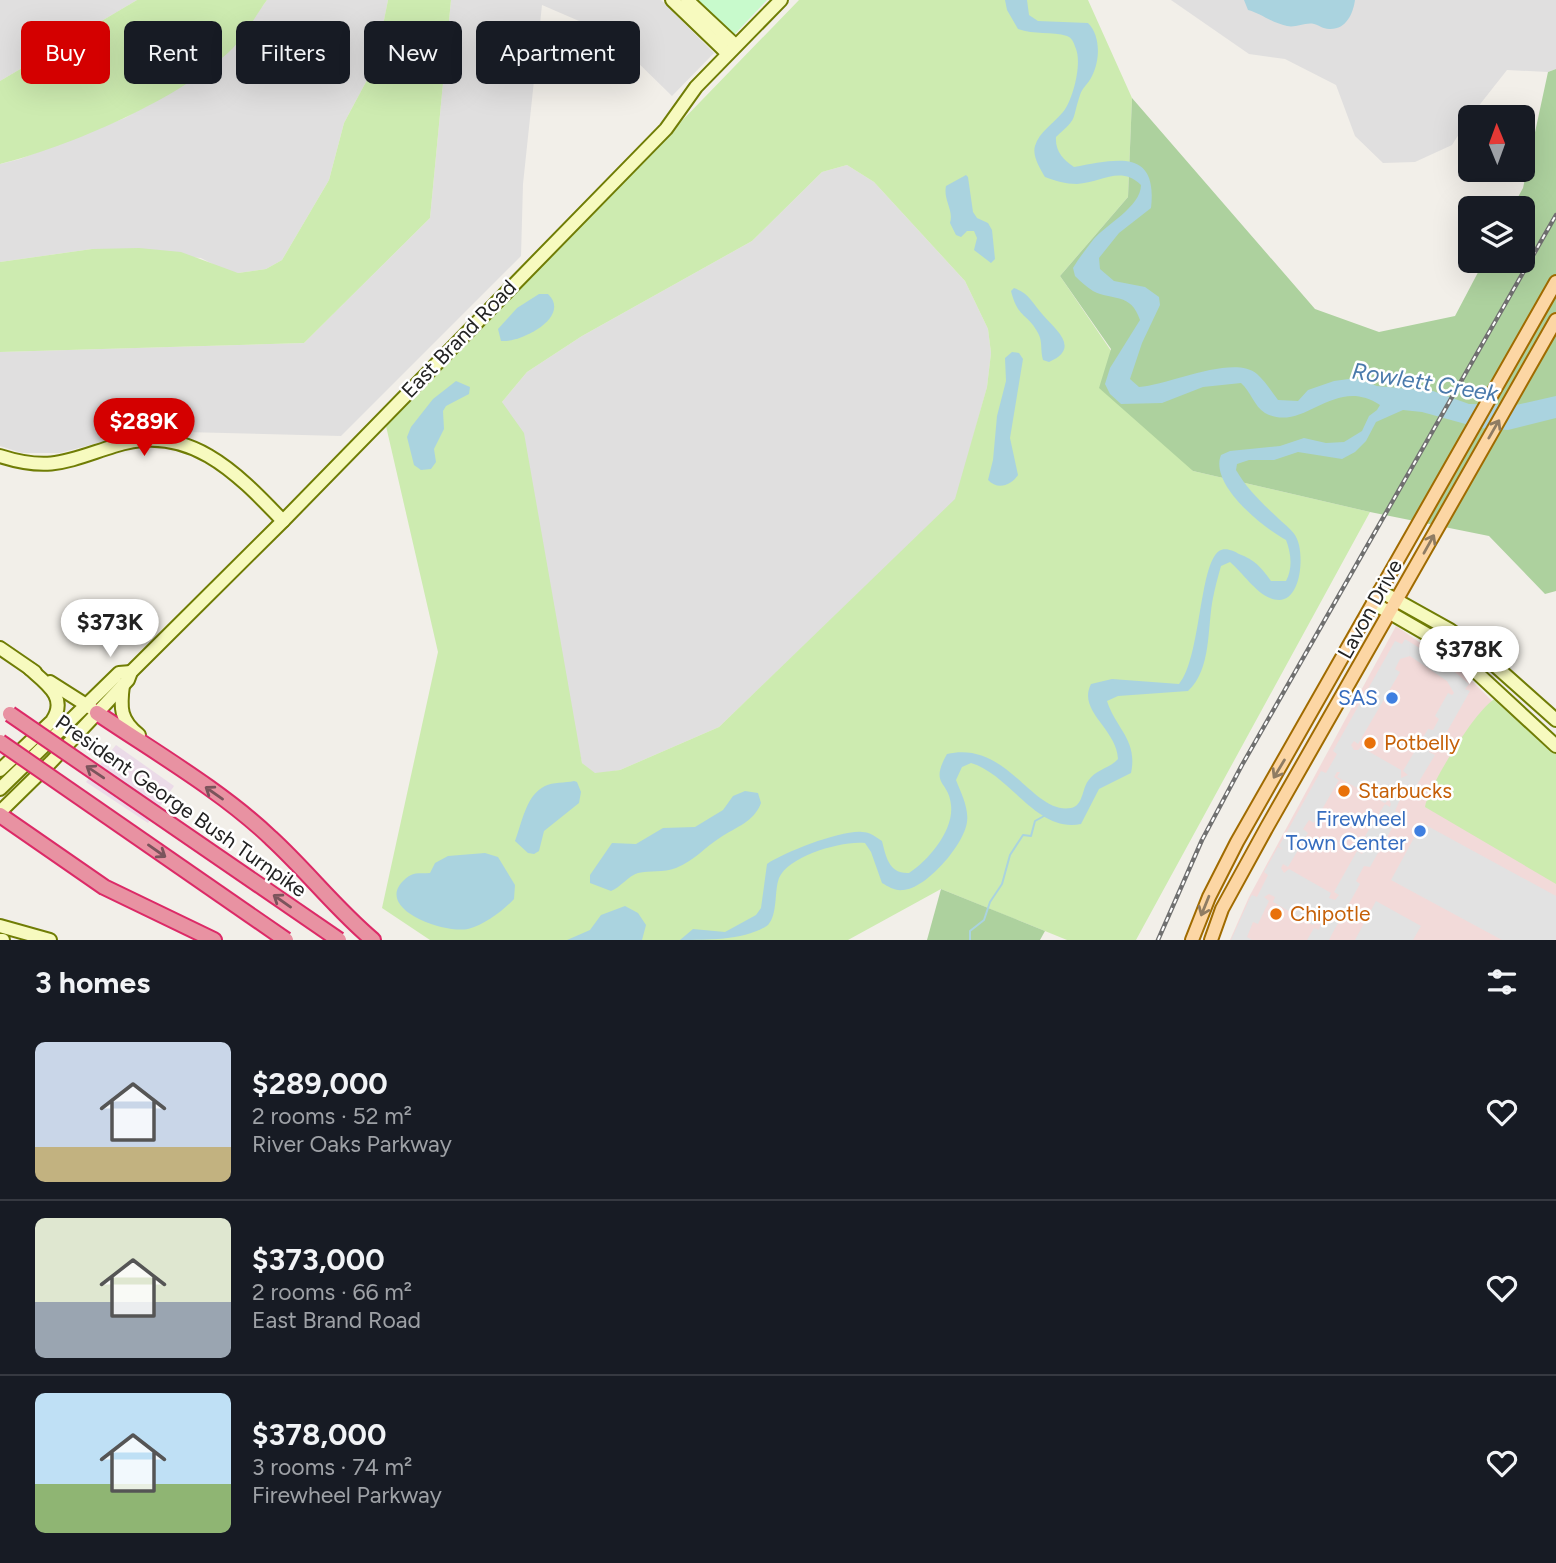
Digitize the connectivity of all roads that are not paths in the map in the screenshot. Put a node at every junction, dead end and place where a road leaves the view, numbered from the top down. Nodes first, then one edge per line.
1 (672, 0) edge
2 (687, 0) edge
3 (781, 0) edge
4 (731, 49) junction
5 (1556, 282) edge
6 (1556, 320) edge
7 (0, 456) edge
8 (284, 521) junction
9 (1380, 591) junction
10 (1398, 600) junction
11 (1373, 603) junction
12 (1391, 612) junction
13 (0, 648) edge
14 (30, 669) junction
15 (131, 672) junction
16 (1331, 679) junction
17 (124, 685) junction
18 (1495, 688) junction
19 (92, 709) junction
20 (5, 711) edge
21 (1556, 720) edge
22 (1556, 728) edge
23 (0, 742) edge
24 (1556, 746) edge
25 (150, 749) junction
26 (1311, 752) junction
27 (0, 770) edge
28 (0, 789) edge
29 (0, 813) edge
30 (0, 926) edge
31 (50, 940) edge
32 (214, 940) edge
33 (286, 940) edge
34 (339, 940) edge
35 (373, 940) edge
36 (1192, 940) edge
37 (1211, 940) edge

1 - 4 main road
2 - 4 main road
3 - 4 main road, East Brand Road
4 - 8 main road, East Brand Road
5 - 9 main road, Lavon Drive
10 -> 6 main road, Lavon Drive
7 - 8 main road
8 - 15 main road, East Brand Road
9 - 10 main road
9 - 11 main road, Lavon Drive
10 - 12 main road, Lavon Drive
10 - 21 main road
11 - 12 main road
11 - 16 main road, Lavon Drive
12 - 18 main road
12 - 26 main road, Lavon Drive
13 - 14 main road
14 - 19 main road
14 - 27 main road
15 - 17 main road, East Brand Road
15 - 19 main road, East Brand Road
16 - 26 main road
16 -> 36 main road, Lavon Drive
17 - 19 main road, East Brand Road
17 - 25 main road
18 - 22 main road
18 - 24 main road
19 - 25 highway
19 - 28 main road, East Brand Road
19 - 29 main road, East Brand Road
34 -> 20 highway, President George Bush Turnpike, bridge
23 -> 33 highway, bridge
35 -> 25 highway
26 - 37 main road, Lavon Drive
29 - 32 highway
30 - 31 main road

